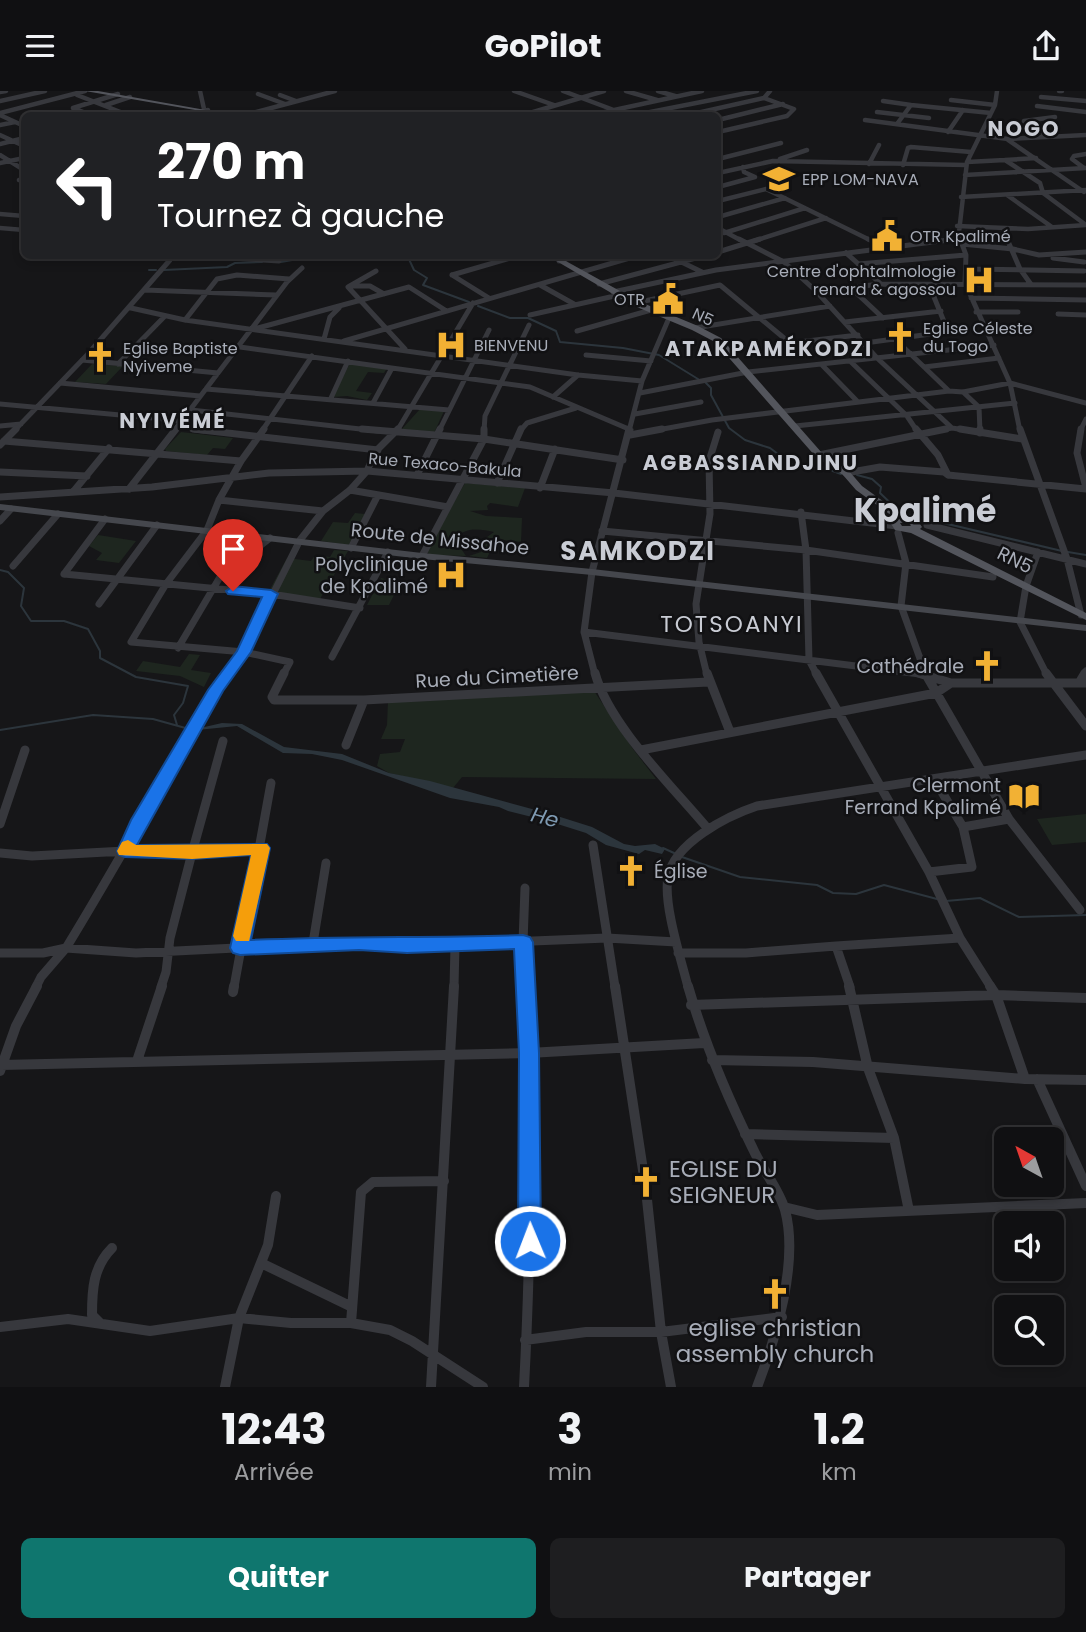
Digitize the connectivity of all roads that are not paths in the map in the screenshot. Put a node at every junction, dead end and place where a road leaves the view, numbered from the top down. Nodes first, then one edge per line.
1 (6, 91) edge
2 (45, 91) edge
3 (86, 91) edge
4 (200, 91) edge
5 (269, 91) edge
6 (310, 91) edge
7 (335, 91) edge
8 (514, 91) edge
9 (563, 91) edge
10 (604, 91) edge
11 (626, 91) edge
12 (658, 91) edge
13 (702, 91) edge
14 (747, 91) edge
15 (757, 91) edge
16 (998, 91) edge
17 (0, 92) edge
18 (692, 92) edge
19 (769, 92) edge
20 (1041, 94) edge
21 (77, 95) junction
22 (118, 95) junction
23 (280, 95) dead end
24 (320, 95) junction
25 (678, 96) junction
26 (130, 97) junction
27 (584, 98) junction
28 (764, 98) junction
29 (658, 100) junction
30 (951, 100) dead end
31 (1078, 100) junction
32 (0, 101) edge
33 (96, 101) junction
34 (296, 101) junction
35 (883, 101) dead end
36 (1086, 101) edge
37 (285, 104) junction
38 (784, 104) junction
39 (106, 105) junction
40 (911, 105) junction
41 (995, 105) junction
42 (556, 106) junction
43 (1037, 106) junction
44 (939, 107) junction
45 (206, 110) junction
46 (542, 110) junction
47 (615, 110) junction
48 (963, 110) junction
49 (83, 112) edge
50 (120, 112) edge
51 (199, 112) edge
52 (216, 112) edge
53 (256, 112) edge
54 (534, 112) edge
55 (548, 112) edge
56 (606, 112) edge
57 (620, 112) edge
58 (650, 112) edge
59 (701, 112) edge
60 (877, 112) dead end
61 (991, 113) junction
62 (1084, 113) edge
63 (0, 114) edge
64 (904, 116) junction
65 (1055, 117) dead end
66 (929, 118) junction
67 (721, 119) edge
68 (1032, 119) junction
69 (865, 120) dead end
70 (15, 122) junction
71 (897, 124) junction
72 (0, 125) edge
73 (21, 125) edge
74 (923, 128) junction
75 (721, 131) edge
76 (948, 132) junction
77 (0, 135) edge
78 (1086, 135) edge
79 (980, 137) junction
80 (1049, 137) junction
81 (21, 139) edge
82 (1008, 139) junction
83 (12, 141) junction
84 (0, 143) edge
85 (780, 143) dead end
86 (21, 145) edge
87 (879, 145) dead end
88 (807, 150) dead end
89 (971, 152) junction
90 (721, 153) edge
91 (1086, 154) edge
92 (0, 155) edge
93 (729, 157) junction
94 (721, 158) edge
95 (1037, 158) junction
96 (21, 159) edge
97 (1005, 160) junction
98 (12, 161) junction
99 (774, 161) junction
100 (0, 163) edge
101 (748, 164) junction
102 (869, 164) junction
103 (967, 164) junction
104 (903, 165) junction
105 (743, 167) junction
106 (21, 168) edge
107 (1085, 168) edge
108 (1053, 170) junction
109 (721, 172) edge
110 (1026, 172) junction
111 (965, 175) junction
112 (721, 182) edge
113 (727, 185) junction
114 (721, 186) edge
115 (1085, 192) edge
116 (1043, 193) junction
117 (747, 194) junction
118 (1007, 195) junction
119 (961, 197) junction
120 (785, 198) junction
121 (721, 200) edge
122 (805, 208) junction
123 (0, 214) edge
124 (21, 216) edge
125 (721, 216) edge
126 (826, 218) junction
127 (1086, 225) edge
128 (957, 226) junction
129 (1052, 227) junction
130 (0, 228) edge
131 (1003, 229) junction
132 (21, 230) edge
133 (721, 230) edge
134 (726, 232) junction
135 (721, 233) edge
136 (959, 241) junction
137 (749, 243) junction
138 (886, 248) junction
139 (1013, 249) junction
140 (721, 252) edge
141 (1086, 252) edge
142 (846, 253) junction
143 (966, 255) junction
144 (1039, 255) junction
145 (170, 259) edge
146 (232, 259) joint
147 (507, 259) edge
148 (556, 259) edge
149 (566, 259) edge
150 (627, 259) edge
151 (674, 259) edge
152 (694, 259) edge
153 (279, 261) dead end
154 (559, 261) junction
155 (784, 262) junction
156 (1084, 262) dead end
157 (682, 263) junction
158 (858, 264) junction
159 (302, 268) dead end
160 (968, 269) junction
161 (1020, 269) junction
162 (376, 271) dead end
163 (1084, 271) dead end
164 (702, 272) junction
165 (580, 273) junction
166 (217, 279) junction
167 (289, 279) junction
168 (965, 283) junction
169 (1030, 283) junction
170 (599, 284) junction
171 (881, 284) junction
172 (540, 285) junction
173 (1086, 285) edge
174 (348, 286) junction
175 (937, 286) junction
176 (850, 287) junction
177 (145, 291) junction
178 (209, 291) junction
179 (816, 291) junction
180 (384, 294) junction
181 (616, 294) junction
182 (276, 295) junction
183 (489, 298) junction
184 (971, 298) junction
185 (362, 300) junction
186 (1086, 300) edge
187 (473, 303) junction
188 (635, 303) junction
189 (574, 305) junction
190 (341, 306) junction
191 (830, 306) junction
192 (131, 308) junction
193 (446, 310) junction
194 (651, 310) junction
195 (941, 311) junction
196 (976, 312) junction
197 (1018, 312) dead end
198 (1058, 314) dead end
199 (530, 315) dead end
200 (1086, 315) edge
201 (165, 316) junction
202 (760, 316) junction
203 (669, 318) junction
204 (883, 318) junction
205 (185, 320) junction
206 (845, 322) junction
207 (529, 325) dead end
208 (385, 328) junction
209 (695, 328) junction
210 (254, 329) junction
211 (489, 330) dead end
212 (577, 331) dead end
213 (858, 335) junction
214 (324, 339) junction
215 (895, 339) junction
216 (340, 342) junction
217 (865, 343) junction
218 (994, 345) junction
219 (240, 347) junction
220 (405, 349) junction
221 (441, 355) junction
222 (586, 355) dead end
223 (312, 356) junction
224 (653, 356) junction
225 (910, 356) junction
226 (877, 358) junction
227 (999, 358) junction
228 (82, 360) junction
229 (474, 360) junction
230 (348, 361) junction
231 (851, 362) junction
232 (118, 364) junction
233 (510, 365) junction
234 (822, 365) junction
235 (924, 367) junction
236 (392, 368) junction
237 (747, 372) junction
238 (218, 373) junction
239 (430, 373) junction
240 (578, 375) junction
241 (466, 378) junction
242 (642, 381) junction
243 (501, 382) junction
244 (60, 383) junction
245 (1010, 383) junction
246 (206, 389) junction
247 (948, 391) junction
248 (962, 392) junction
249 (639, 393) junction
250 (288, 395) junction
251 (200, 396) junction
252 (919, 396) junction
253 (553, 397) junction
254 (331, 398) junction
255 (889, 399) junction
256 (857, 401) junction
257 (701, 402) dead end
258 (0, 403) edge
259 (373, 403) junction
260 (1015, 403) junction
261 (1086, 403) edge
262 (41, 407) junction
263 (413, 407) junction
264 (979, 407) junction
265 (576, 408) junction
266 (449, 409) junction
267 (191, 410) junction
268 (782, 411) junction
269 (937, 413) junction
270 (635, 414) junction
271 (906, 416) junction
272 (271, 418) junction
273 (1086, 419) edge
274 (182, 420) junction
275 (21, 424) junction
276 (795, 426) junction
277 (952, 428) junction
278 (176, 430) junction
279 (630, 432) junction
280 (718, 432) dead end
281 (396, 433) junction
282 (980, 433) junction
283 (920, 436) junction
284 (438, 437) junction
285 (484, 439) junction
286 (1022, 439) junction
287 (258, 440) junction
288 (2, 443) edge
289 (514, 445) junction
290 (109, 448) junction
291 (555, 449) junction
292 (377, 451) junction
293 (156, 454) junction
294 (819, 455) junction
295 (623, 460) junction
296 (241, 461) junction
297 (1083, 469) edge
298 (367, 471) junction
299 (0, 472) edge
300 (847, 474) junction
301 (417, 475) junction
302 (948, 475) junction
303 (87, 476) junction
304 (234, 477) junction
305 (462, 480) junction
306 (497, 483) junction
307 (1038, 484) junction
308 (540, 488) junction
309 (1086, 488) edge
310 (129, 489) junction
311 (351, 490) junction
312 (73, 492) junction
313 (614, 493) junction
314 (378, 495) junction
315 (0, 497) edge
316 (219, 500) junction
317 (711, 503) junction
318 (0, 507) edge
319 (448, 507) junction
320 (11, 509) junction
321 (323, 511) junction
322 (801, 512) junction
323 (58, 514) junction
324 (105, 519) junction
325 (0, 521) edge
326 (157, 524) junction
327 (907, 525) junction
328 (207, 530) junction
329 (602, 531) junction
330 (270, 538) junction
331 (300, 540) junction
332 (706, 542) junction
333 (351, 548) junction
334 (806, 550) junction
335 (388, 552) junction
336 (1038, 552) junction
337 (422, 557) junction
338 (1067, 559) junction
339 (906, 563) junction
340 (1086, 563) edge
341 (13, 566) dead end
342 (592, 572) junction
343 (992, 577) dead end
344 (117, 580) junction
345 (166, 584) junction
346 (697, 586) junction
347 (1026, 586) junction
348 (215, 589) junction
349 (271, 594) junction
350 (806, 598) junction
351 (99, 604) dead end
352 (901, 606) junction
353 (360, 608) junction
354 (1084, 616) edge
355 (1020, 622) junction
356 (1086, 628) edge
357 (584, 632) junction
358 (178, 648) junction
359 (698, 648) junction
360 (244, 652) junction
361 (332, 657) dead end
362 (809, 660) junction
363 (1086, 671) edge
364 (925, 674) junction
365 (708, 682) junction
366 (1051, 682) junction
367 (951, 683) junction
368 (1082, 683) edge
369 (599, 688) junction
370 (936, 694) junction
371 (364, 700) junction
372 (839, 714) junction
373 (1082, 716) edge
374 (1086, 726) edge
375 (730, 732) junction
376 (223, 741) dead end
377 (346, 745) dead end
378 (25, 750) dead end
379 (640, 750) junction
380 (1086, 754) edge
381 (981, 771) junction
382 (934, 779) junction
383 (271, 783) dead end
384 (881, 786) junction
385 (1009, 819) junction
386 (0, 824) edge
387 (963, 827) junction
388 (708, 829) junction
389 (593, 845) dead end
390 (261, 848) junction
391 (125, 851) junction
392 (0, 853) edge
393 (192, 853) junction
394 (326, 863) dead end
395 (929, 871) junction
396 (525, 888) dead end
397 (1080, 910) dead end
398 (960, 938) junction
399 (607, 939) junction
400 (523, 942) junction
401 (313, 943) junction
402 (455, 945) junction
403 (836, 946) junction
404 (677, 947) junction
405 (66, 948) junction
406 (240, 948) junction
407 (169, 951) junction
408 (0, 953) edge
409 (233, 992) dead end
410 (996, 995) junction
411 (1086, 998) edge
412 (854, 999) junction
413 (691, 1005) junction
414 (704, 1043) junction
415 (623, 1048) junction
416 (452, 1053) junction
417 (529, 1053) junction
418 (712, 1060) junction
419 (137, 1061) junction
420 (1, 1067) edge
421 (868, 1068) junction
422 (1025, 1079) junction
423 (1037, 1079) junction
424 (1086, 1080) edge
425 (745, 1134) junction
426 (894, 1138) junction
427 (444, 1181) junction
428 (1086, 1186) edge
429 (276, 1196) dead end
430 (1086, 1203) edge
431 (784, 1207) junction
432 (909, 1211) junction
433 (112, 1248) dead end
434 (261, 1262) junction
435 (352, 1307) junction
436 (782, 1317) junction
437 (239, 1318) junction
438 (100, 1323) junction
439 (351, 1323) junction
440 (0, 1327) edge
441 (661, 1332) junction
442 (525, 1340) junction
443 (433, 1356) junction
444 (225, 1387) edge
445 (430, 1387) edge
446 (483, 1387) edge
447 (524, 1387) edge
448 (671, 1387) edge
449 (757, 1387) edge

1 - 17 street
2 - 32 street
3 - 21 street
3 - 22 main road
4 - 45 street
5 - 37 street
6 - 24 street
7 - 24 street
8 - 42 street
9 - 27 street
10 - 27 street
11 - 29 street
12 - 25 street
13 - 18 street
14 - 15 street
15 - 19 street
15 - 58 street
16 - 41 street
18 - 25 street
19 - 28 street
20 - 31 street
20 - 43 street
21 - 33 street
21 - 63 street
22 - 26 main road
22 - 33 street
23 - 34 street
24 - 34 street
25 - 29 street
26 - 39 street
26 - 45 main road
27 - 42 street
27 - 47 street
28 - 38 street
28 - 59 street
29 - 47 street
30 - 41 street
31 - 36 street
31 - 62 street
33 - 39 street
33 - 49 street
34 - 37 street
35 - 40 street
37 - 53 street
38 - 67 street
38 - 75 street
39 - 50 street
40 - 44 street
40 - 64 street
41 - 61 street
42 - 46 street
43 - 62 street
43 - 68 street
44 - 48 street
44 - 66 street
45 - 51 street
45 - 52 main road
46 - 54 street
46 - 55 street
47 - 56 street
47 - 57 street
48 - 61 street
48 - 76 street
60 - 64 street
61 - 79 street
63 - 70 street
64 - 66 street
64 - 71 street
65 - 68 street
66 - 74 street
68 - 80 street
69 - 71 street
70 - 72 street
70 - 73 street
71 - 74 street
74 - 76 street
76 - 79 street
77 - 83 street
78 - 80 street
79 - 82 street
79 - 89 street
80 - 82 street
81 - 83 street
82 - 95 street
83 - 84 street
83 - 86 street
85 - 93 street
87 - 102 street
88 - 99 street
89 - 103 street
89 - 104 street
90 - 93 street
91 - 107 street
92 - 98 street
93 - 94 street
93 - 101 street
95 - 97 street
95 - 108 street
96 - 98 street
97 - 103 street
97 - 110 street
98 - 100 street
98 - 106 street
99 - 101 street
99 - 102 street
101 - 105 street
102 - 104 street
103 - 104 street
103 - 111 street
105 - 109 street
105 - 113 street
107 - 108 street
108 - 110 street
108 - 115 street
110 - 111 street
110 - 116 street
111 - 119 street
112 - 113 street
113 - 114 street
113 - 117 street
115 - 116 street
116 - 118 street
116 - 127 street
117 - 120 street
117 - 121 street
118 - 119 street
118 - 129 street
119 - 128 street
120 - 122 street
120 - 125 street
122 - 126 street
122 - 134 street
123 - 124 street
126 - 137 street
126 - 138 street
127 - 129 street
128 - 131 street
128 - 136 street
129 - 131 street
130 - 132 street
131 - 139 street
133 - 134 street
134 - 135 street
134 - 137 street
136 - 138 street
136 - 139 street
136 - 143 street
137 - 140 street
137 - 155 street
138 - 142 street
139 - 144 street
139 - 161 street
141 - 144 street
142 - 155 street
142 - 158 street
143 - 158 street
143 - 160 street
144 - 156 street
145 - 177 street
146 - 153 street
146 - 166 street
147 - 183 street
148 - 154 main road, N5 / N5
149 - 154 street
150 - 165 street
151 - 157 street
152 - 157 street
154 - 165 main road, N5 / N5
155 - 164 street
155 - 179 street
157 - 164 street
157 - 170 street
158 - 171 street
159 - 167 street
160 - 161 street
160 - 168 street
161 - 163 street
161 - 169 street
162 - 174 street
164 - 181 street
165 - 170 main road, N5 / N5
165 - 172 street
166 - 167 street
166 - 178 street
167 - 182 street
168 - 169 street
168 - 175 street
168 - 184 street
169 - 173 street
170 - 181 main road, N5 / N5
171 - 175 street
171 - 176 street
172 - 183 street
172 - 189 street
174 - 180 street
174 - 185 street
175 - 195 street
176 - 179 street
176 - 204 street
177 - 178 street
177 - 192 street
178 - 182 street
178 - 205 street
179 - 191 street
180 - 185 street
180 - 193 street
181 - 188 main road, N5 / N5
181 - 189 street
182 - 210 street
183 - 187 street
184 - 186 street
184 - 196 street
185 - 190 street
185 - 208 street
187 - 193 street
187 - 221 street
188 - 194 main road, N5 / N5
188 - 202 street
189 - 199 street
190 - 210 street
190 - 214 street
191 - 202 street
191 - 206 street
192 - 201 street
192 - 228 street
193 - 208 street
194 - 203 main road, N5 / N5
194 - 212 street
195 - 204 street
195 - 215 street
196 - 197 street
196 - 218 street
198 - 200 street
201 - 205 street
201 - 232 street
202 - 209 street
202 - 213 street
203 - 209 main road, N5 / N5
203 - 224 street
204 - 206 street
205 - 210 street
206 - 213 street
207 - 233 street
208 - 216 street
208 - 220 street
209 - 237 main road, N5 / N5
210 - 214 street
210 - 219 street
211 - 229 street
213 - 217 street
214 - 216 street
215 - 217 street
215 - 225 street
216 - 220 street
217 - 226 street
218 - 225 street
218 - 227 street
219 - 223 street
219 - 238 street
220 - 221 street
221 - 229 street
221 - 239 street
222 - 224 street
223 - 230 street
223 - 250 street
224 - 242 street
225 - 226 street
225 - 235 street
226 - 231 street
226 - 252 street
227 - 235 street
227 - 245 street
228 - 232 street
228 - 244 street
229 - 233 street
229 - 241 street
230 - 236 street
230 - 254 street
231 - 234 street
231 - 255 street
232 - 238 street
233 - 240 street
233 - 243 street
234 - 237 street
234 - 256 street
235 - 247 street
236 - 239 street
236 - 259 street
237 - 249 street
237 - 268 main road, N5 / N5
238 - 246 street
239 - 241 street
239 - 263 street
240 - 242 street
240 - 253 street
241 - 243 street
241 - 266 street
242 - 249 street
243 - 253 street
243 - 285 street
244 - 251 street
244 - 262 street
245 - 248 street
245 - 260 street
245 - 261 street
246 - 250 street
246 - 251 street
247 - 248 street
247 - 252 street
248 - 264 street
249 - 270 street
250 - 254 street
250 - 272 street
251 - 267 street
252 - 255 street
252 - 269 street
253 - 265 street
254 - 259 street
255 - 256 street
255 - 271 street
256 - 268 street
257 - 270 street
258 - 262 street
259 - 263 street
260 - 264 street
260 - 286 street
262 - 274 street
262 - 275 street
262 - 275 street
262 - 292 street
263 - 266 street
263 - 281 street
264 - 269 street
264 - 282 street
265 - 279 street
265 - 289 street
266 - 284 street
267 - 272 street
267 - 274 street
268 - 276 main road, N5 / N5
268 - 279 street
269 - 271 street
269 - 277 street
270 - 279 street
271 - 276 street
271 - 283 street
272 - 281 street
272 - 287 street
273 - 297 street
274 - 278 street
275 - 288 street
276 - 294 main road, N5 / N5
277 - 282 street
277 - 283 street
278 - 287 street
278 - 293 street
279 - 295 street
280 - 317 street
281 - 284 street
281 - 292 street
282 - 286 street
283 - 294 street
283 - 302 street
284 - 285 street
284 - 301 street
285 - 289 street
285 - 305 street
286 - 307 street
287 - 292 street
287 - 296 street
288 - 290 street
289 - 291 street
289 - 306 street
290 - 293 street
290 - 303 street
291 - 295 street
291 - 308 street
292 - 298 street
293 - 296 street
293 - 310 street
294 - 300 main road, N5 / N5
295 - 313 street
296 - 304 street
297 - 309 street
298 - 301 street, Rue Texaco-Bakula
298 - 304 street, Rue Texaco-Bakula
298 - 311 street
299 - 303 street
300 - 302 street
300 - 327 main road, RN5 / N5
301 - 305 street, Rue Texaco-Bakula
302 - 307 street
303 - 312 street
304 - 310 street, Rue Texaco-Bakula
304 - 316 street
305 - 306 street, Rue Texaco-Bakula
305 - 319 street
306 - 308 street, Rue Texaco-Bakula
307 - 309 street
307 - 338 street
308 - 313 street, Rue Texaco-Bakula
310 - 312 street, Rue Texaco-Bakula
311 - 314 street
311 - 321 street
312 - 315 street, Rue Texaco-Bakula
313 - 317 street, Rue Texaco-Bakula
313 - 329 street
314 - 319 street
314 - 333 street
316 - 321 street
316 - 328 street
317 - 322 street, Rue Texaco-Bakula
317 - 332 street
318 - 320 main road, Route de Missahoe
319 - 337 street
320 - 323 main road, Route de Missahoe
320 - 325 street
321 - 331 street
322 - 327 street, Rue Texaco-Bakula
322 - 334 street
323 - 324 main road, Route de Missahoe
323 - 341 street
324 - 326 main road, Route de Missahoe
324 - 344 street
326 - 328 main road, Route de Missahoe
326 - 344 street
327 - 336 street, Rue Texaco-Bakula
327 - 339 street
327 - 347 main road, RN5 / RN5
328 - 330 main road, Route de Missahoe
328 - 345 street
329 - 332 street
329 - 342 street
330 - 331 main road, Route de Missahoe
330 - 348 street
331 - 333 main road, Route de Missahoe
331 - 349 street
332 - 334 street
332 - 346 street
333 - 335 main road, Route de Missahoe
334 - 339 street
334 - 350 street
335 - 337 main road, Route de Missahoe
335 - 353 street
336 - 338 street, Rue Texaco-Bakula
336 - 347 street
337 - 342 main road, Route de Missahoe
338 - 340 street, Rue Texaco-Bakula
338 - 354 street
339 - 343 street
339 - 352 street
342 - 346 main road, Route de Missahoe
342 - 357 street
344 - 345 street
344 - 351 street
345 - 348 street
345 - 358 street
346 - 350 main road, Route de Missahoe
346 - 359 street
347 - 354 main road, RN5 / RN5
347 - 355 street
348 - 349 street
348 - 358 street
349 - 353 street
349 - 360 street
350 - 352 main road, Route de Missahoe
350 - 362 street
352 - 355 main road, Route de Missahoe
352 - 364 street
353 - 361 street
355 - 356 main road, Route de Missahoe
355 - 366 street
357 - 359 street
357 - 369 street
358 - 360 street
359 - 362 street
359 - 365 street
360 - 371 street, Rue du Cimetière
360 - 391 street
362 - 364 street
362 - 372 street
363 - 368 street
364 - 367 street
364 - 370 street
365 - 369 street, Rue du Cimetière
365 - 375 street
366 - 367 street
366 - 368 street
366 - 373 street
367 - 370 street
369 - 371 street, Rue du Cimetière
369 - 379 street
370 - 372 street
370 - 381 street
371 - 377 street
372 - 375 street
372 - 384 street
373 - 374 street
375 - 379 street
376 - 393 street
378 - 386 street
379 - 388 street
380 - 381 street
381 - 382 street
381 - 385 street
382 - 384 street
382 - 387 street
383 - 390 street
384 - 388 street
384 - 395 street
385 - 387 street
385 - 397 street
387 - 395 street
388 - 404 street
389 - 399 street
390 - 393 street
390 - 406 street
391 - 392 street
391 - 393 street
391 - 405 street
393 - 407 street
394 - 401 street
395 - 398 street
396 - 400 street
398 - 403 street
398 - 410 street
399 - 400 street
399 - 404 street
399 - 415 street
400 - 402 street
400 - 417 street
401 - 402 street
401 - 406 street
402 - 416 street
403 - 404 street
403 - 412 street
404 - 413 street
405 - 407 street
405 - 408 street
405 - 420 street
406 - 407 street
406 - 409 street
407 - 419 street
410 - 411 street
410 - 412 street
410 - 422 street
412 - 413 street
412 - 421 street
413 - 414 street
414 - 415 street
414 - 418 street
415 - 417 street
415 - 441 street
416 - 417 street
416 - 419 street
416 - 427 street
417 - 442 street
418 - 421 street
418 - 425 street
419 - 420 street
421 - 422 street
421 - 426 street
422 - 423 street
423 - 424 street
423 - 428 street
425 - 426 street
425 - 431 street
426 - 432 street
427 - 435 street
427 - 443 street
429 - 434 street
430 - 432 street
431 - 432 street
431 - 436 street
433 - 438 street
434 - 435 street
434 - 437 street
435 - 439 street
436 - 441 street
436 - 449 street
437 - 438 street
437 - 439 street
437 - 444 street
438 - 440 street
439 - 443 street
441 - 442 street
441 - 448 street
442 - 447 street
443 - 445 street
443 - 446 street

